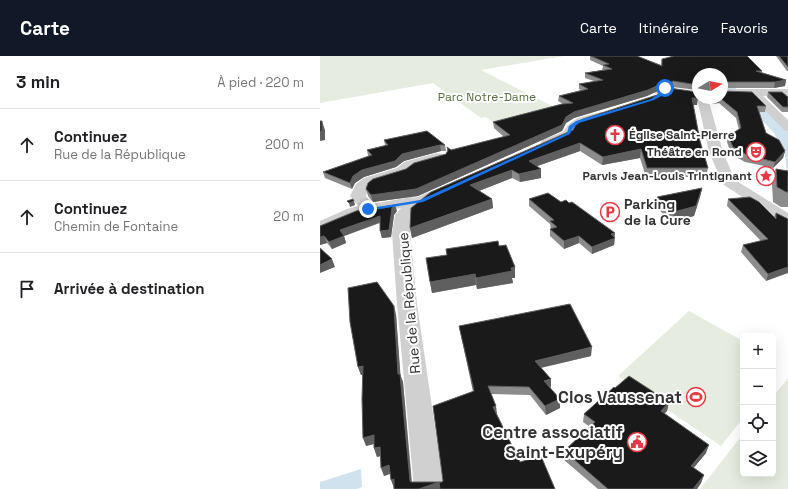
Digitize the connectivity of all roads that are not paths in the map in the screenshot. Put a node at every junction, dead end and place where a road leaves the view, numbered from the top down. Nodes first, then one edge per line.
1 (728, 92) edge
2 (747, 92) junction
3 (788, 92) edge
4 (692, 94) edge
5 (646, 102) edge
6 (704, 104) edge
7 (613, 112) edge
8 (788, 127) edge
9 (533, 150) edge
10 (441, 156) edge
11 (442, 191) edge
12 (421, 201) junction
13 (368, 209) junction
14 (788, 220) edge
15 (320, 227) edge
16 (428, 489) edge

1 - 2 street
2 - 3 street
2 - 8 street
4 - 5 street
6 - 14 street
7 - 9 street
10 - 13 street
11 - 12 street, Rue de la République
12 - 13 street
12 - 16 street, Rue de la République
13 - 15 street

